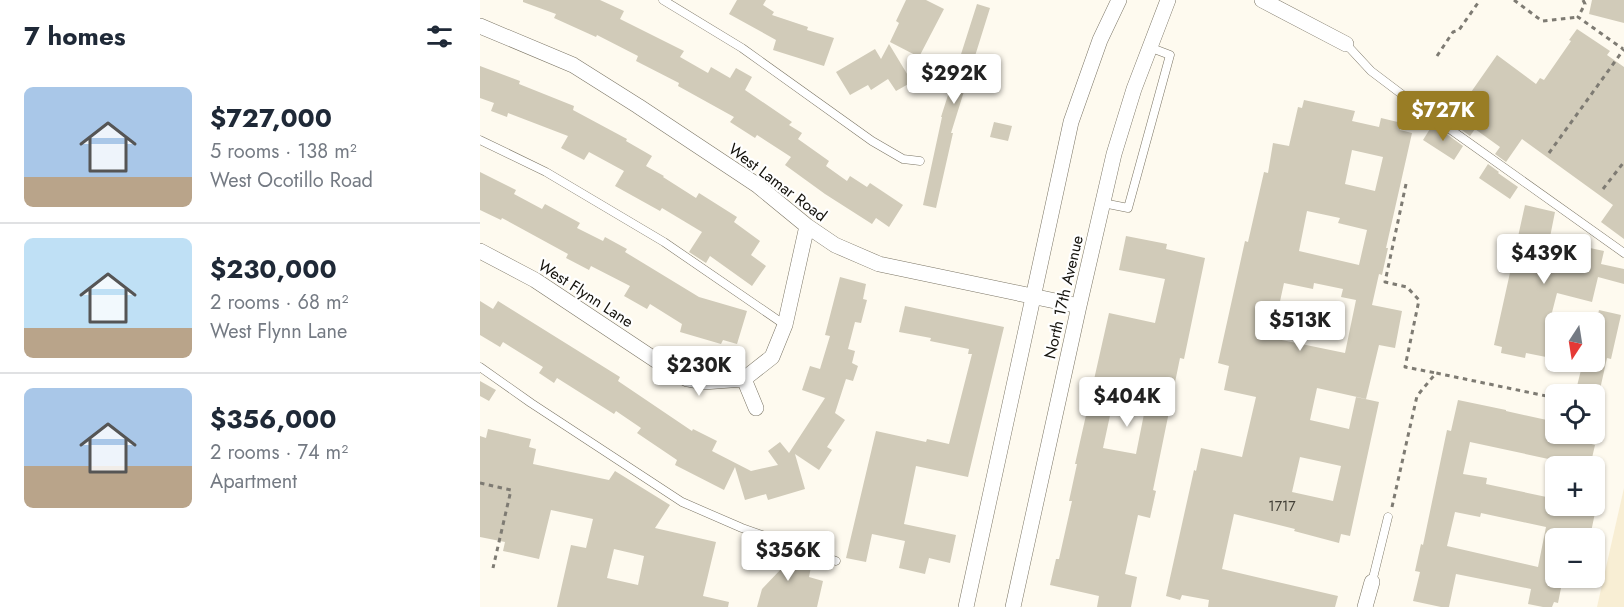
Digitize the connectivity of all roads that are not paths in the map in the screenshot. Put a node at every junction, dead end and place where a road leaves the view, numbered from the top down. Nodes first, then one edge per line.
1 (663, 0) edge
2 (1119, 0) edge
3 (1168, 0) edge
4 (1262, 0) edge
5 (480, 26) edge
6 (1346, 44) joint
7 (1149, 47) junction
8 (480, 140) edge
9 (920, 161) dead end
10 (1103, 203) junction
11 (807, 226) junction
12 (480, 251) edge
13 (1624, 253) edge
14 (1034, 297) junction
15 (1079, 306) junction
16 (785, 325) junction
17 (480, 367) edge
18 (744, 379) junction
19 (756, 408) dead end
20 (1389, 516) road end
21 (836, 561) dead end
22 (1372, 582) joint
23 (966, 607) edge
24 (1013, 607) edge
25 (1365, 607) edge

1 - 9 lane
2 - 14 street, North 17th Avenue
3 - 7 street, North 17th Avenue
4 - 6 street
5 - 11 street, West Lamar Road
6 - 13 lane
7 - 10 street, North 17th Avenue
7 - 10 lane
8 - 16 lane
10 - 15 street, North 17th Avenue
11 - 14 street, West Lamar Road
11 - 16 street
12 - 18 street, West Flynn Lane
14 - 15 street, West Lamar Road
14 - 23 street, North 17th Avenue
15 - 24 street, North 17th Avenue
16 - 18 street
17 - 21 lane
18 - 19 street
20 - 22 lane
22 - 25 street

